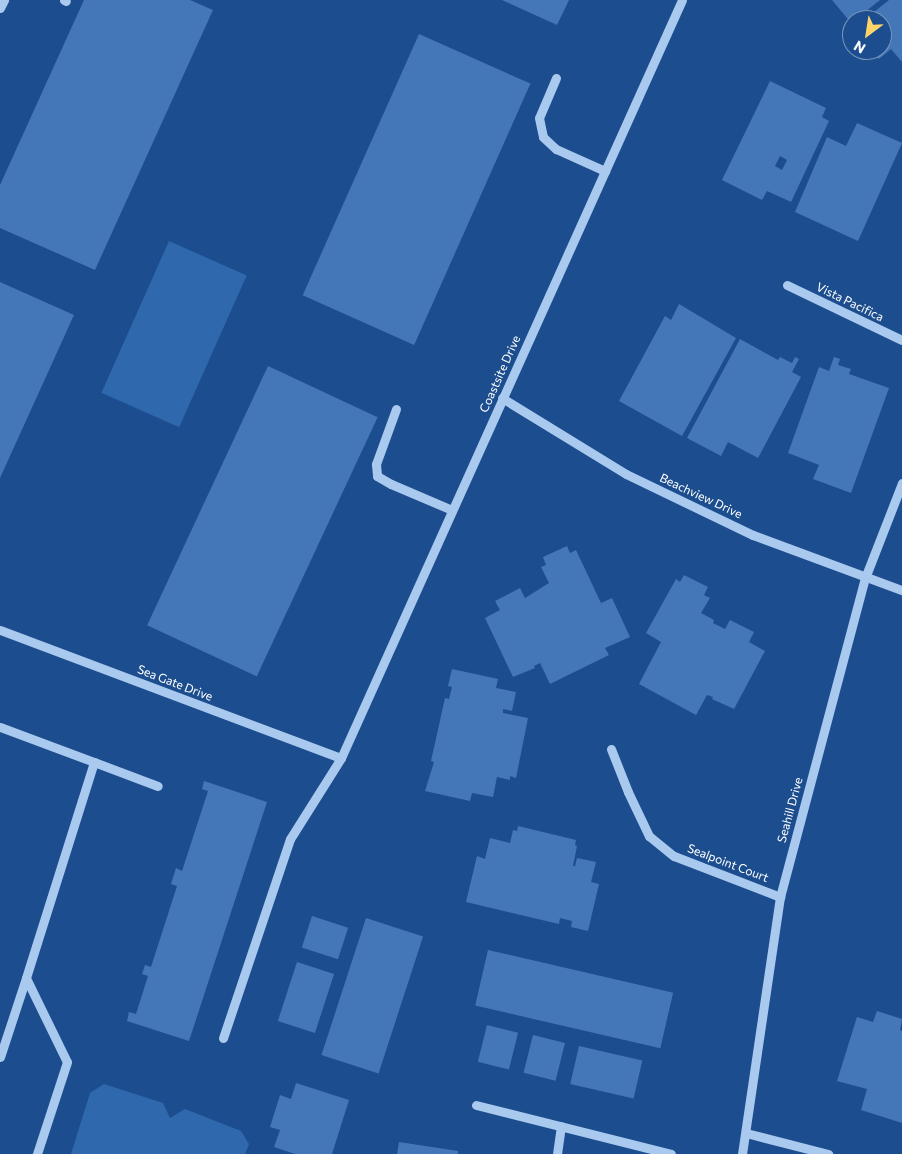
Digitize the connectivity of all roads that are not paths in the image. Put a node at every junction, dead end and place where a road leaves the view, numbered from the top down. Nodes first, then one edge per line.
1 (4, 0) edge
2 (682, 0) edge
3 (0, 8) edge
4 (556, 78) dead end
5 (605, 171) junction
6 (787, 285) dead end
7 (902, 340) edge
8 (502, 398) junction
9 (396, 409) dead end
10 (902, 482) edge
11 (452, 510) junction
12 (865, 578) junction
13 (902, 590) edge
14 (0, 630) edge
15 (0, 727) edge
16 (611, 749) dead end
17 (341, 758) junction
18 (94, 762) junction
19 (158, 786) dead end
20 (780, 897) junction
21 (26, 978) junction
22 (223, 1038) dead end
23 (0, 1057) edge
24 (476, 1105) dead end
25 (561, 1126) junction
26 (746, 1133) junction
27 (37, 1154) edge
28 (557, 1154) edge
29 (671, 1154) edge
30 (742, 1154) edge
31 (828, 1154) edge

1 - 3 street
2 - 5 street, Coastsite Drive
4 - 5 street
5 - 8 street, Coastsite Drive
6 - 7 street, Vista Pacifica
8 - 11 street, Coastsite Drive
8 - 12 street, Beachview Drive
9 - 11 street
10 - 12 street, Seahill Drive
11 - 17 street, Coastsite Drive
12 - 13 street, Beachview Drive
12 - 20 street, Seahill Drive
14 - 17 street, Sea Gate Drive
15 - 18 street
16 - 20 street, Sealpoint Court
17 - 22 street, Coastsite Drive
18 - 19 street
18 - 21 street
20 - 26 street, Seahill Drive
21 - 23 street
21 - 27 street
24 - 25 street
25 - 28 street
25 - 29 street
26 - 30 street, Seahill Drive
26 - 31 street

